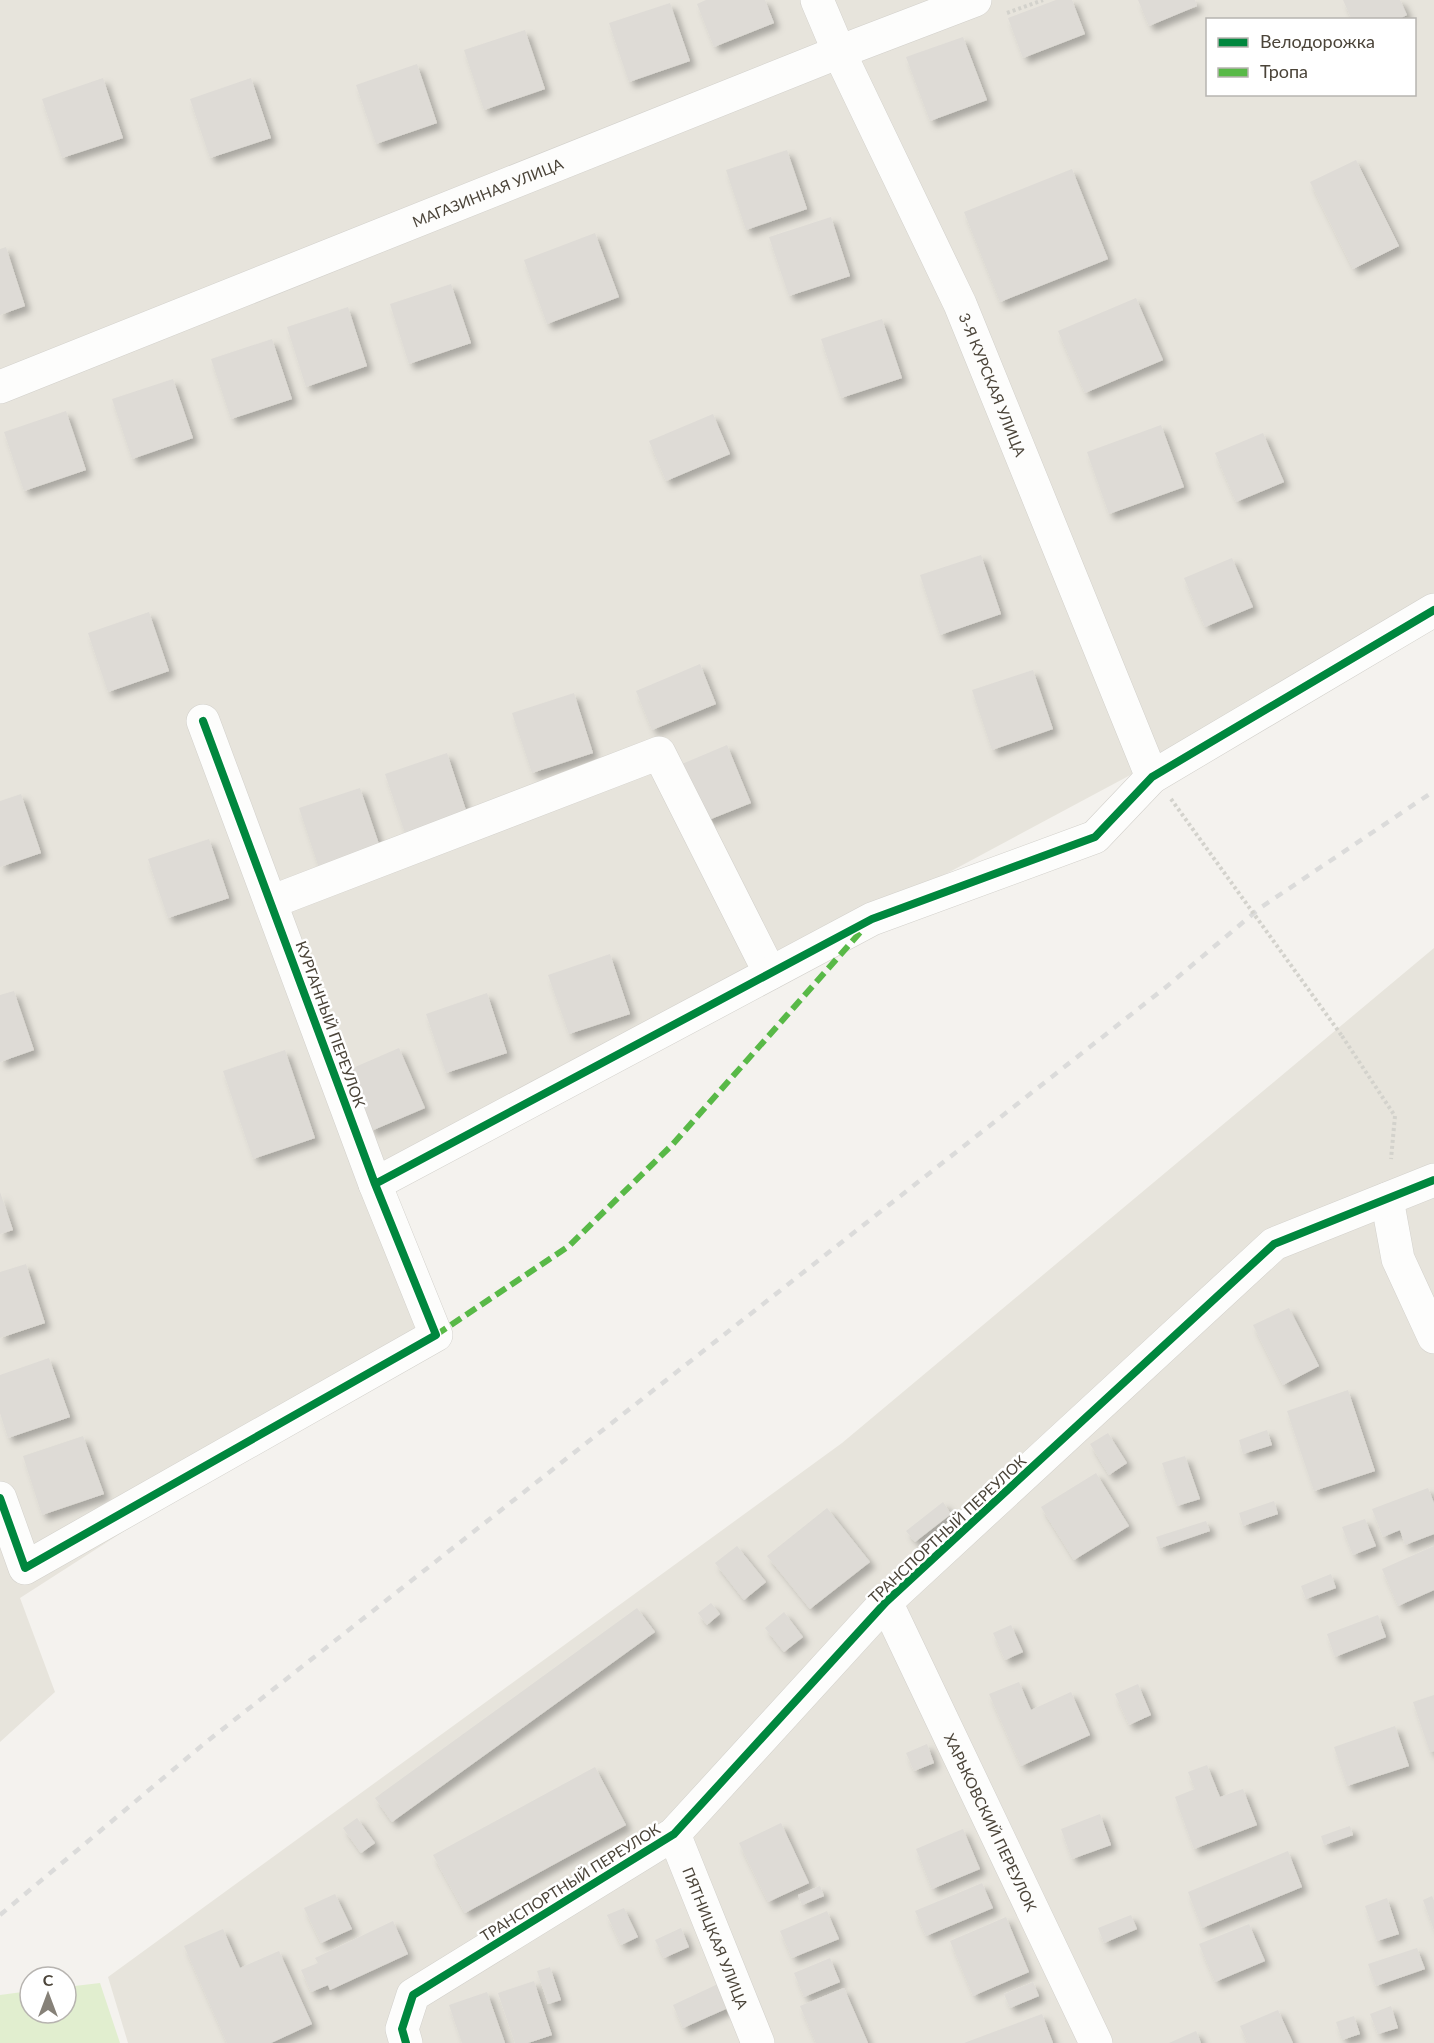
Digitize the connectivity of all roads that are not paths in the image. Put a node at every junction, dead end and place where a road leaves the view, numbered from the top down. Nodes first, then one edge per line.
1 (817, 0) edge
2 (975, 0) edge
3 (839, 52) junction
4 (0, 387) edge
5 (1434, 610) edge
6 (203, 721) dead end
7 (1162, 788) junction
8 (271, 902) junction
9 (770, 973) junction
10 (1434, 1180) edge
11 (375, 1184) junction
12 (1388, 1199) junction
13 (1434, 1337) edge
14 (0, 1498) edge
15 (886, 1602) junction
16 (674, 1834) junction
17 (404, 2036) edge
18 (758, 2043) edge
19 (1096, 2043) edge

1 - 3 street, 3-Я КУРСКАЯ УЛИЦА
2 - 3 street, МАГАЗИННАЯ УЛИЦА
3 - 4 street, МАГАЗИННАЯ УЛИЦА
3 - 7 street, 3-Я КУРСКАЯ УЛИЦА
5 - 7 street
6 - 8 street, КУРГАННЫЙ ПЕРЕУЛОК
7 - 9 street
8 - 9 street
8 - 11 street, КУРГАННЫЙ ПЕРЕУЛОК
9 - 11 street
10 - 12 street, ТРАНСПОРТНЫЙ ПЕРЕУЛОК
11 - 14 street, КУРГАННЫЙ ПЕРЕУЛОК
12 - 13 street
12 - 15 street, ТРАНСПОРТНЫЙ ПЕРЕУЛОК
15 - 16 street, ТРАНСПОРТНЫЙ ПЕРЕУЛОК
15 - 19 street, ХАРЬКОВСКИЙ ПЕРЕУЛОК
16 - 17 street, ТРАНСПОРТНЫЙ ПЕРЕУЛОК
16 - 18 street, ПЯТНИЦКАЯ УЛИЦА

